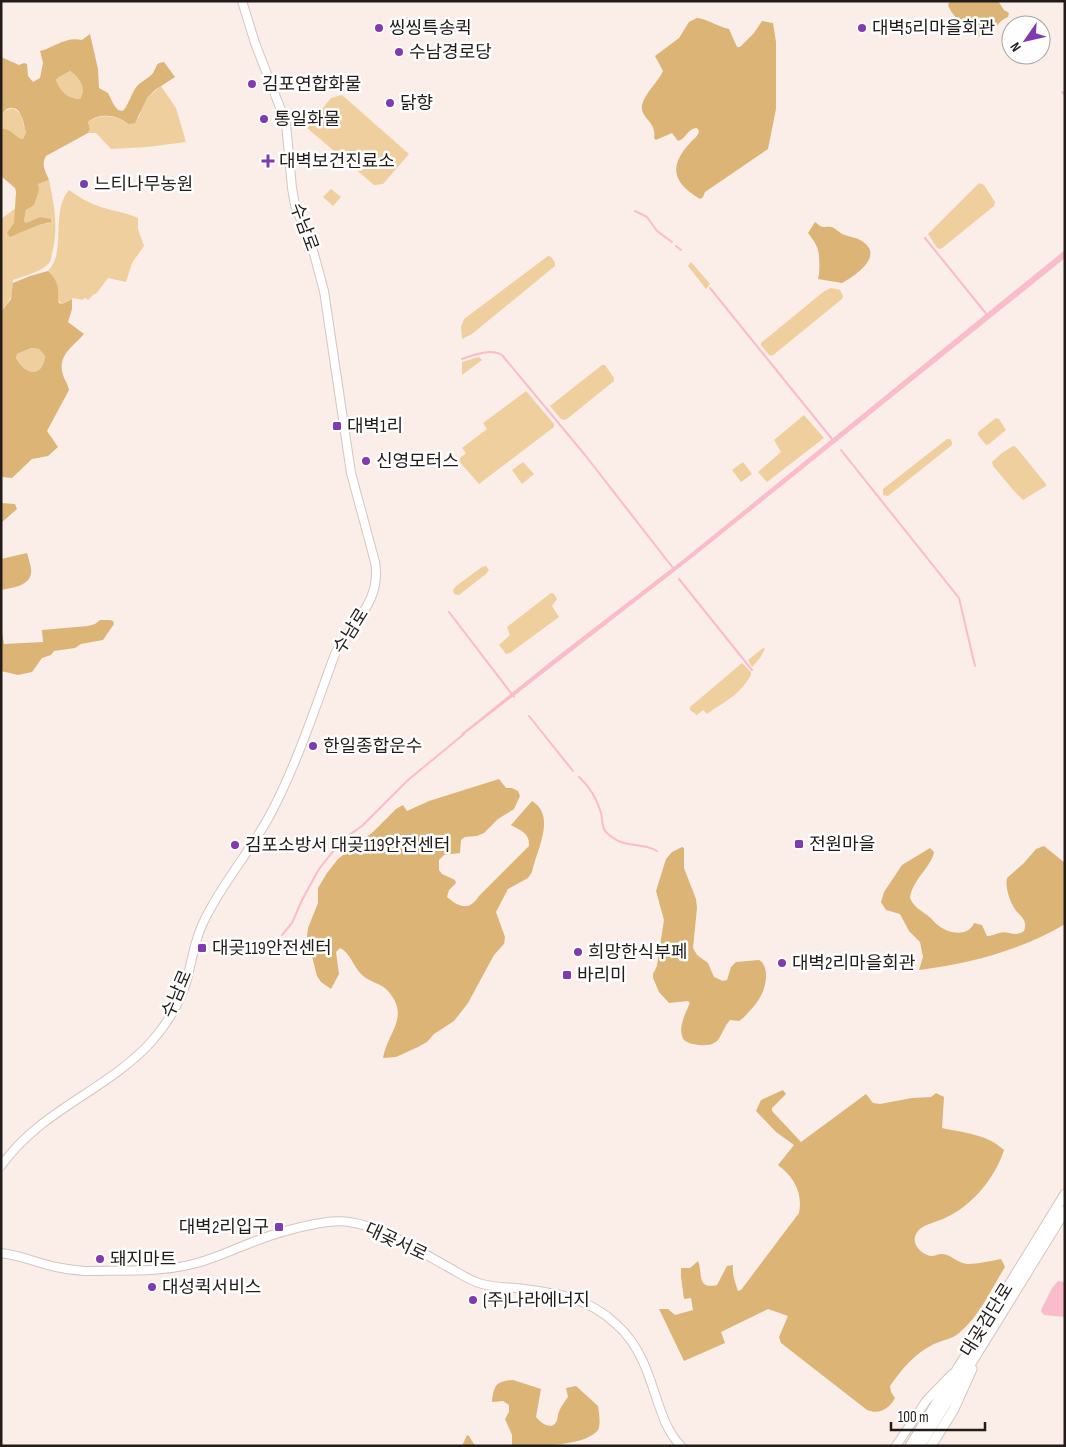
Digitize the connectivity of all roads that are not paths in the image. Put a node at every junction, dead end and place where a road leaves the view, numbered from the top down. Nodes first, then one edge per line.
1 (242, 1) edge
2 (1, 1166) edge
3 (1065, 1194) edge
4 (1065, 1211) edge
5 (1, 1253) edge
6 (979, 1349) junction
7 (958, 1367) junction
8 (681, 1446) edge
9 (896, 1446) edge
10 (910, 1446) edge
11 (920, 1446) edge
12 (931, 1446) edge

1 - 2 street, 수남로
3 - 7 main road, 대곶검단로
4 - 6 main road, 대곶검단로
5 - 8 street, 대곶서로
6 - 11 main road, 대곶검단로
6 - 12 main road
7 - 9 street
7 - 10 main road, 대곶검단로

